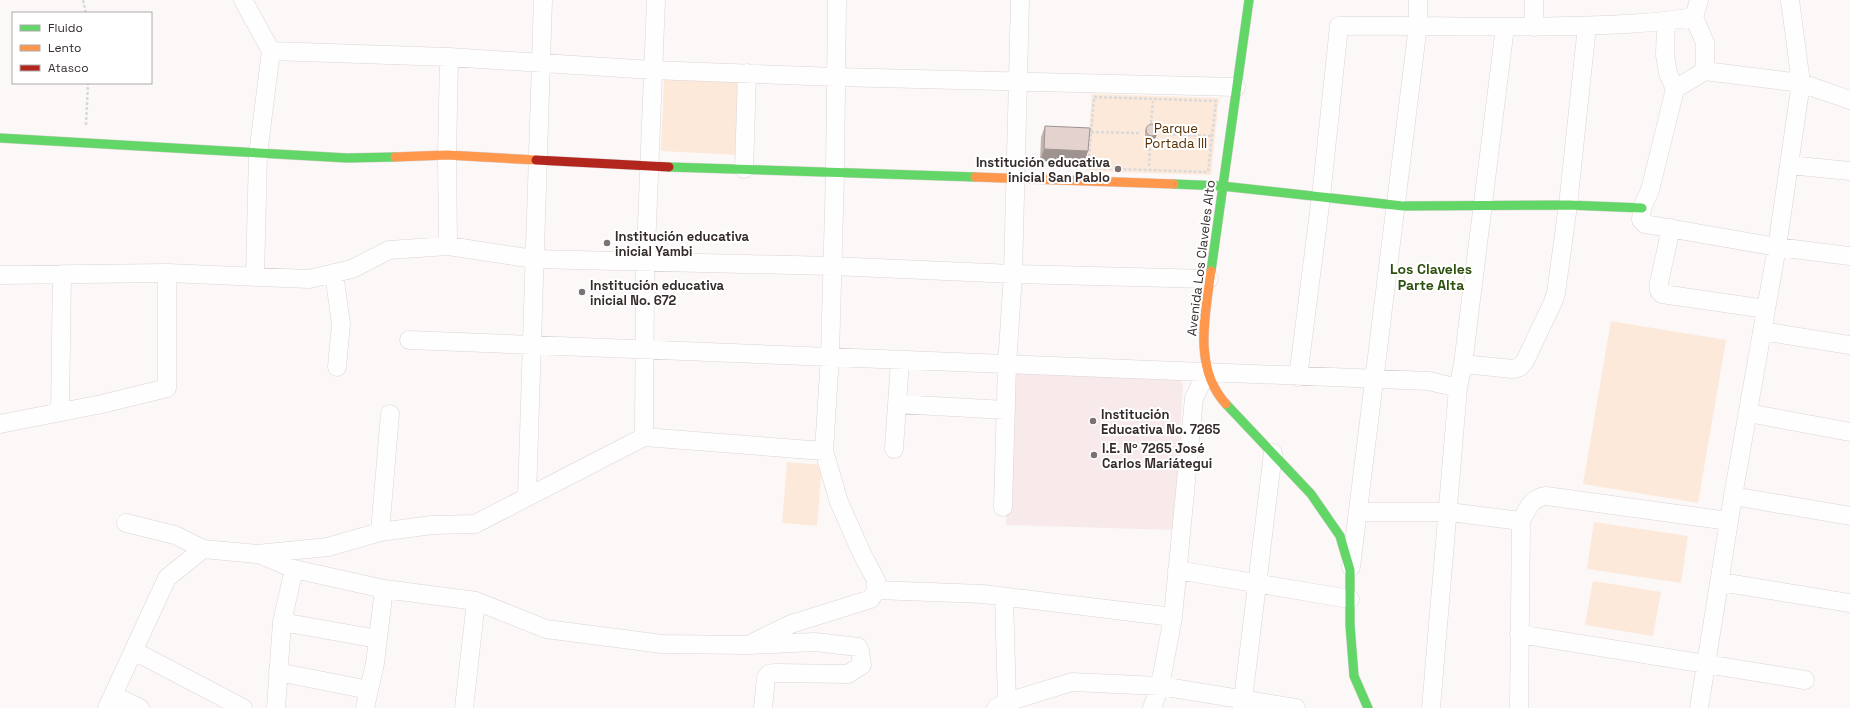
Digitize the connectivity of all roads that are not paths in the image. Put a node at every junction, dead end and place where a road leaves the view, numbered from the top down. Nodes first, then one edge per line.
1 (244, 0) edge
2 (543, 0) edge
3 (656, 0) edge
4 (837, 0) edge
5 (1020, 0) edge
6 (1249, 0) edge
7 (1418, 0) edge
8 (1534, 0) edge
9 (1788, 1) edge
10 (1696, 8) edge
11 (1666, 22) junction
12 (1418, 25) junction
13 (1587, 26) junction
14 (1505, 27) junction
15 (1534, 27) junction
16 (271, 51) junction
17 (449, 57) junction
18 (541, 64) junction
19 (652, 70) junction
20 (1705, 71) junction
21 (747, 73) junction
22 (836, 77) junction
23 (1017, 82) junction
24 (1801, 83) junction
25 (1236, 87) junction
26 (1675, 89) junction
27 (1850, 100) edge
28 (0, 138) edge
29 (258, 154) junction
30 (446, 155) junction
31 (537, 160) junction
32 (1789, 165) junction
33 (649, 166) junction
34 (744, 169) junction
35 (1850, 171) edge
36 (835, 172) junction
37 (1015, 179) junction
38 (1222, 186) junction
39 (1321, 197) junction
40 (1396, 205) junction
41 (1482, 205) junction
42 (1568, 205) junction
43 (1642, 208) junction
44 (1671, 228) junction
45 (448, 246) junction
46 (1777, 247) junction
47 (1850, 256) edge
48 (534, 259) junction
49 (646, 261) junction
50 (833, 266) junction
51 (167, 273) junction
52 (334, 273) junction
53 (62, 274) junction
54 (1013, 274) junction
55 (0, 275) edge
56 (255, 277) junction
57 (1209, 279) junction
58 (1766, 309) junction
59 (1762, 331) junction
60 (409, 340) dead end
61 (1850, 345) edge
62 (532, 346) junction
63 (644, 350) junction
64 (830, 356) junction
65 (900, 360) junction
66 (1463, 364) junction
67 (1007, 365) junction
68 (337, 368) dead end
69 (1207, 372) junction
70 (1298, 377) junction
71 (1374, 379) junction
72 (1458, 388) junction
73 (897, 404) junction
74 (1006, 410) junction
75 (60, 412) junction
76 (1748, 413) junction
77 (390, 414) dead end
78 (0, 424) edge
79 (1850, 432) edge
80 (644, 437) junction
81 (894, 449) dead end
82 (824, 451) junction
83 (1273, 453) junction
84 (527, 496) junction
85 (1733, 496) junction
86 (1003, 508) dead end
87 (1358, 512) junction
88 (1449, 512) junction
89 (1850, 516) edge
90 (1521, 521) junction
91 (1729, 521) junction
92 (126, 523) dead end
93 (380, 532) junction
94 (202, 549) junction
95 (257, 554) junction
96 (294, 569) junction
97 (1177, 570) junction
98 (1350, 570) junction
99 (1720, 582) junction
100 (1257, 583) junction
101 (384, 589) junction
102 (876, 590) junction
103 (1004, 597) junction
104 (1350, 599) junction
105 (476, 600) junction
106 (1850, 603) edge
107 (1172, 617) junction
108 (282, 622) junction
109 (1519, 634) junction
110 (378, 639) junction
111 (748, 645) junction
112 (134, 651) junction
113 (1706, 664) junction
114 (278, 672) junction
115 (1805, 680) dead end
116 (1160, 686) junction
117 (369, 690) junction
118 (110, 702) edge
119 (1243, 704) edge
120 (1001, 705) edge
121 (140, 708) edge
122 (242, 708) edge
123 (276, 708) edge
124 (365, 708) edge
125 (464, 708) edge
126 (763, 708) edge
127 (1152, 708) edge
128 (1296, 708) edge
129 (1368, 708) edge
130 (1431, 708) edge
131 (1519, 708) edge
132 (1699, 708) edge

1 - 16 street
2 - 18 street
3 - 19 street
4 - 22 street
5 - 23 street
6 - 25 street, Avenida Los Claveles Alto
7 - 12 street
8 - 15 street
9 - 24 street
10 - 11 street
10 - 20 street
11 - 13 street
11 - 26 street
12 - 14 street
12 - 39 street
12 - 40 street
13 - 15 street
13 - 42 street
14 - 15 street
14 - 41 street
16 - 17 street
16 - 29 street
17 - 18 street
17 - 30 street
18 - 19 street
18 - 31 street
19 - 21 street
19 - 33 street
20 - 24 street
20 - 26 street
21 - 22 street
21 - 34 street
22 - 23 street
22 - 36 street
23 - 25 street
23 - 37 street
24 - 27 street
24 - 32 street
25 - 38 street, Avenida Los Claveles Alto
26 - 43 street
28 - 29 street
29 - 30 street
29 - 56 street
30 - 31 street
30 - 45 street
31 - 33 street
31 - 48 street
32 - 35 street
32 - 46 street
33 - 34 street
33 - 49 street
34 - 36 street
36 - 37 street
36 - 50 street
37 - 38 street
37 - 54 street
38 - 39 street
38 - 57 street, Avenida Los Claveles Alto
39 - 40 street
39 - 70 street
40 - 41 street
40 - 71 street
41 - 42 street
41 - 66 street
42 - 43 street
42 - 66 street
43 - 44 street
44 - 46 street
44 - 58 street
45 - 48 street
45 - 52 street
46 - 47 street
46 - 58 street
48 - 49 street
48 - 62 street
49 - 50 street
49 - 63 street
50 - 54 street
50 - 64 street
51 - 53 street
51 - 56 street
51 - 75 street
52 - 56 street
52 - 68 street
53 - 55 street
53 - 75 street
54 - 57 street
54 - 67 street
57 - 69 street, Avenida Los Claveles Alto
58 - 59 street
59 - 61 street
59 - 76 street
60 - 62 street
62 - 63 street
62 - 84 street
63 - 64 street
63 - 80 street
64 - 65 street
64 - 82 street
65 - 67 street
65 - 73 street
66 - 72 street
67 - 69 street
67 - 74 street
69 - 70 street
69 - 83 street, Avenida Los Claveles Alto
69 - 97 street
70 - 71 street
71 - 72 street
71 - 87 street
72 - 88 street
73 - 74 street
73 - 81 street
74 - 86 street
75 - 78 street
76 - 79 street
76 - 85 street
77 - 93 street
80 - 82 street
80 - 84 street
82 - 102 street
83 - 98 street, Avenida Los Claveles Alto
83 - 100 street
84 - 93 street
85 - 89 street
85 - 91 street
87 - 88 street
87 - 98 street
88 - 90 street
88 - 130 street
90 - 91 street
90 - 109 street
91 - 99 street
92 - 94 street
93 - 95 street
94 - 95 street
94 - 112 street
95 - 96 street
96 - 101 street
96 - 108 street
97 - 100 street
97 - 107 street
98 - 104 street, Avenida Los Claveles Alto
99 - 106 street
99 - 113 street
100 - 104 street
100 - 119 street
101 - 105 street
101 - 110 street
102 - 103 street
102 - 111 street
103 - 107 street
103 - 120 street
104 - 129 street, Avenida Los Claveles Alto
105 - 111 street
105 - 125 street
107 - 116 street
108 - 110 street
108 - 114 street
109 - 113 street
109 - 131 street
110 - 117 street
111 - 126 street
112 - 118 street
112 - 122 street
113 - 115 street
113 - 132 street
114 - 117 street
114 - 123 street
116 - 119 street
116 - 120 street
116 - 127 street
117 - 124 street
118 - 121 street
119 - 128 street

